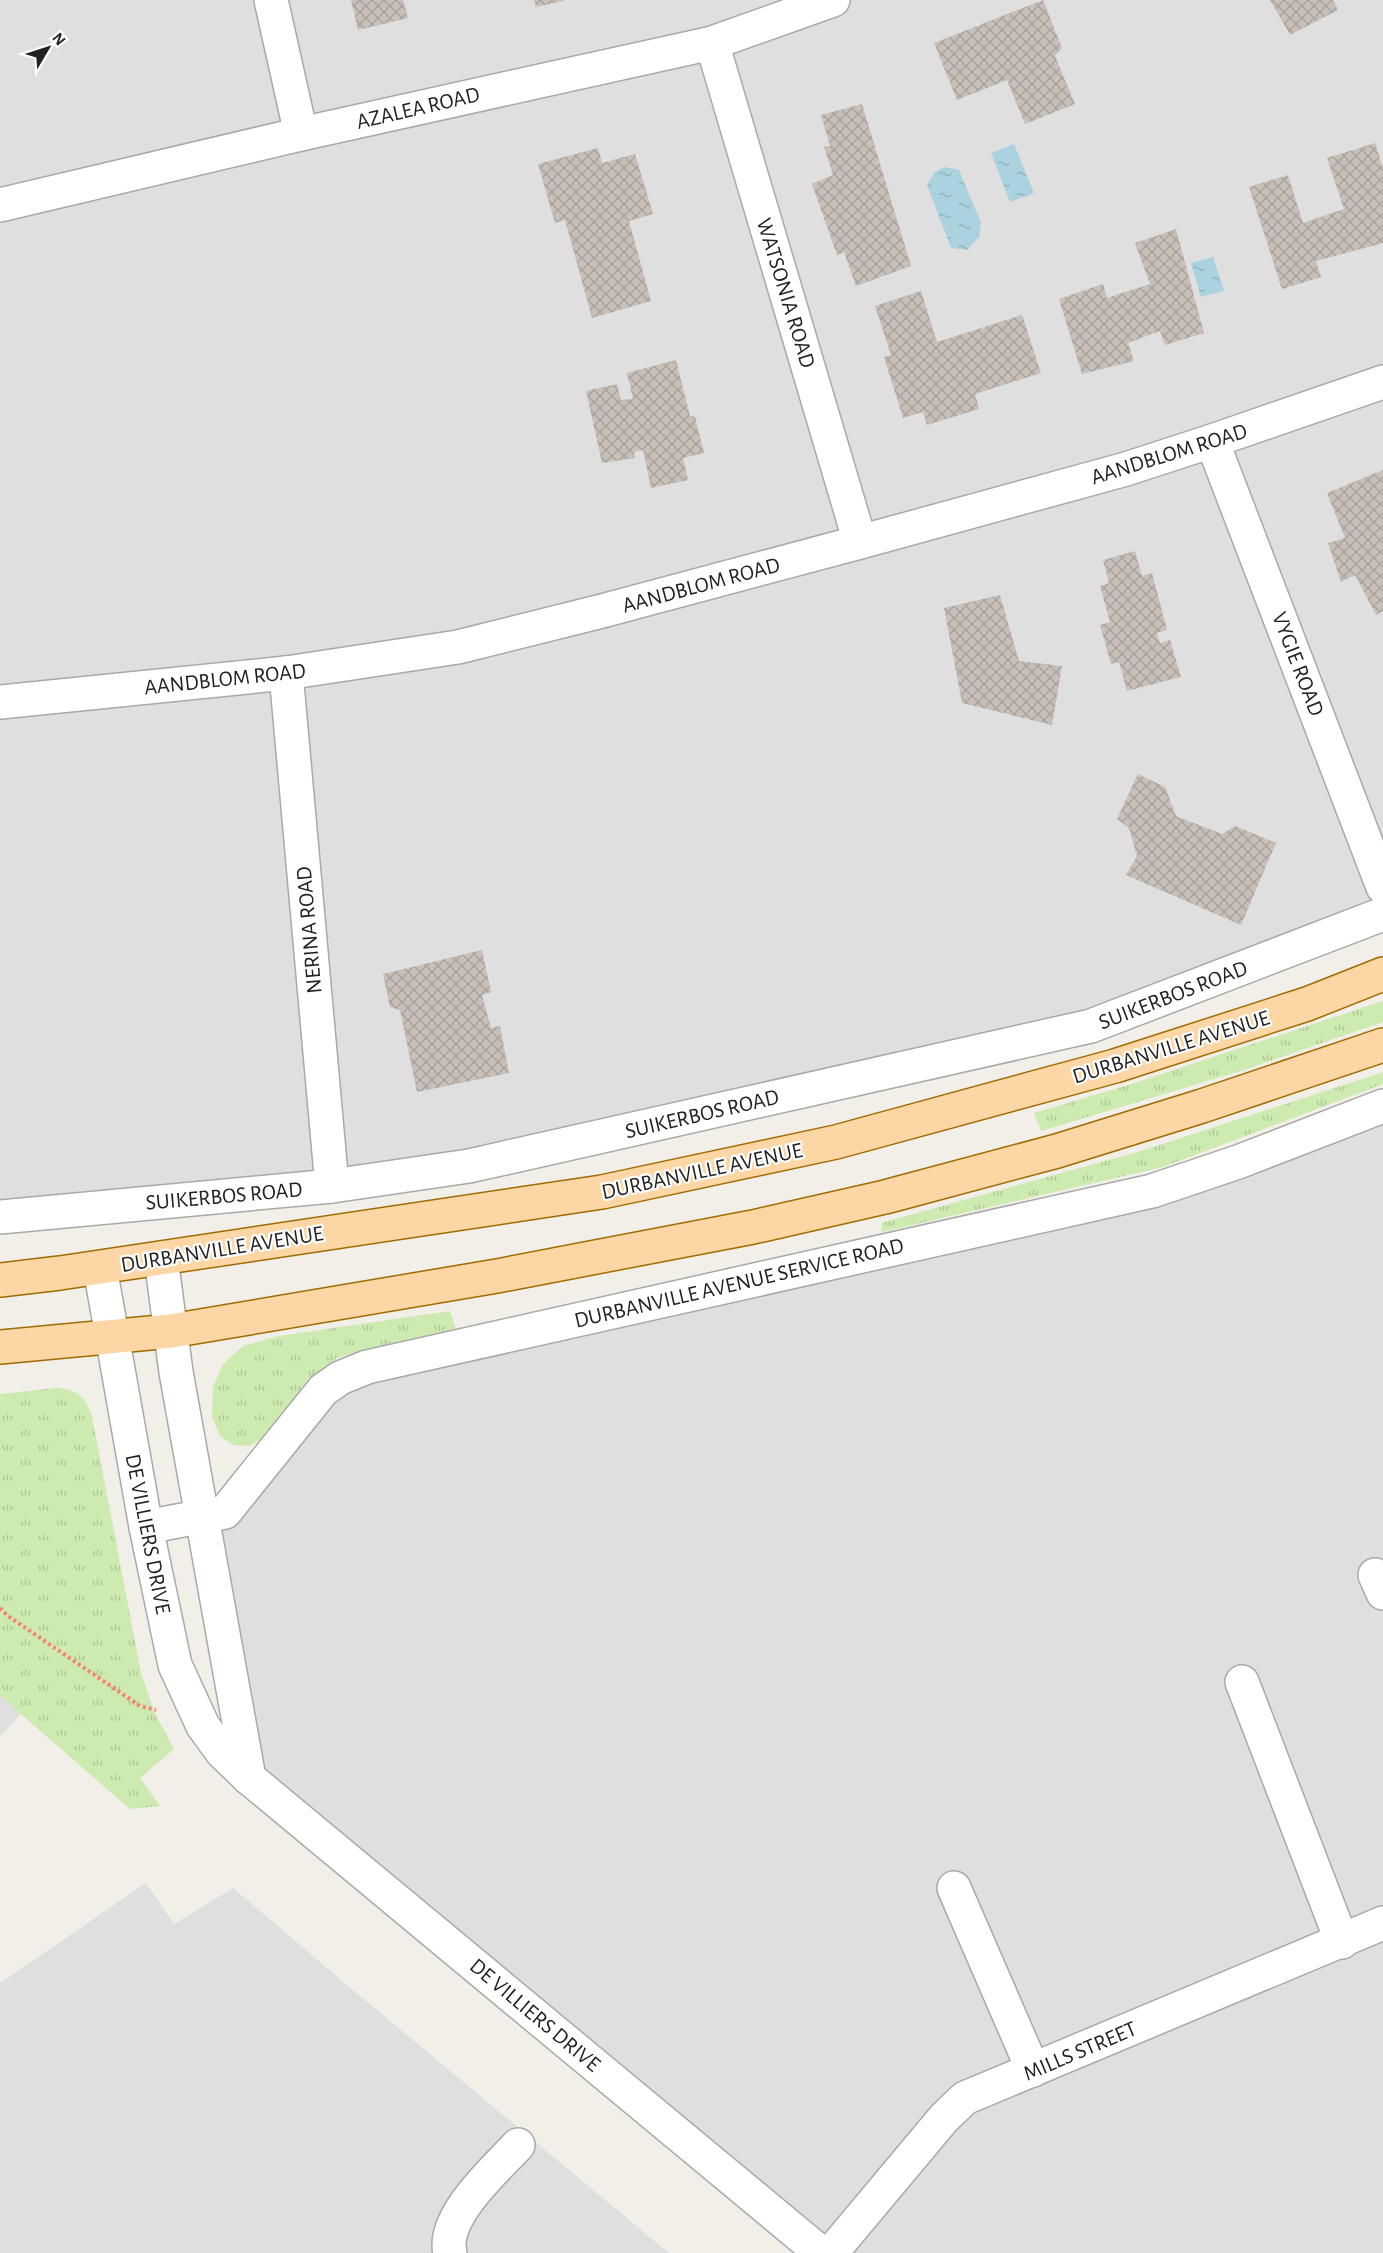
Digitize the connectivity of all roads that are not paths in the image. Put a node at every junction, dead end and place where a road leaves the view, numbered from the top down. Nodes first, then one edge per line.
1 (271, 0) edge
2 (833, 0) edge
3 (712, 43) junction
4 (301, 134) junction
5 (0, 205) edge
6 (1383, 382) edge
7 (1212, 441) junction
8 (860, 542) junction
9 (286, 673) junction
10 (0, 702) edge
11 (1383, 887) edge
12 (1383, 914) edge
13 (1383, 974) edge
14 (1383, 1045) edge
15 (1383, 1106) edge
16 (332, 1186) junction
17 (0, 1218) edge
18 (161, 1258) junction
19 (100, 1268) junction
20 (0, 1280) edge
21 (171, 1331) junction
22 (113, 1337) junction
23 (0, 1347) edge
24 (203, 1517) junction
25 (146, 1527) junction
26 (1242, 1682) dead end
27 (249, 1778) junction
28 (954, 1888) dead end
29 (1383, 1923) edge
30 (1342, 1942) junction
31 (1033, 2070) junction
32 (518, 2145) dead end
33 (450, 2253) edge
34 (821, 2253) edge
35 (831, 2253) edge

1 - 4 street
2 - 3 street, AZALEA ROAD
3 - 4 street, AZALEA ROAD
3 - 8 street, WATSONIA ROAD
4 - 5 street, AZALEA ROAD
6 - 7 street, AANDBLOM ROAD
7 - 8 street, AANDBLOM ROAD
7 - 11 street, VYGIE ROAD
8 - 9 street, AANDBLOM ROAD
9 - 10 street, AANDBLOM ROAD
9 - 16 street, NERINA ROAD
12 - 16 street, SUIKERBOS ROAD
13 - 18 main road, DURBANVILLE AVENUE
14 - 21 main road
15 - 24 street, DURBANVILLE AVENUE SERVICE ROAD
16 - 17 street, SUIKERBOS ROAD
18 - 19 main road, DURBANVILLE AVENUE
18 - 21 street
19 - 20 main road, DURBANVILLE AVENUE
19 - 22 street, DE VILLIERS DRIVE
21 - 22 main road
21 - 24 street
22 - 23 main road
22 - 25 street, DE VILLIERS DRIVE
24 - 25 street, DURBANVILLE AVENUE SERVICE ROAD
24 - 27 street
25 - 27 street, DE VILLIERS DRIVE
26 - 30 street
27 - 34 street, DE VILLIERS DRIVE
28 - 31 street
29 - 30 street, MILLS STREET
30 - 31 street, MILLS STREET
31 - 35 street, MILLS STREET
32 - 33 street

